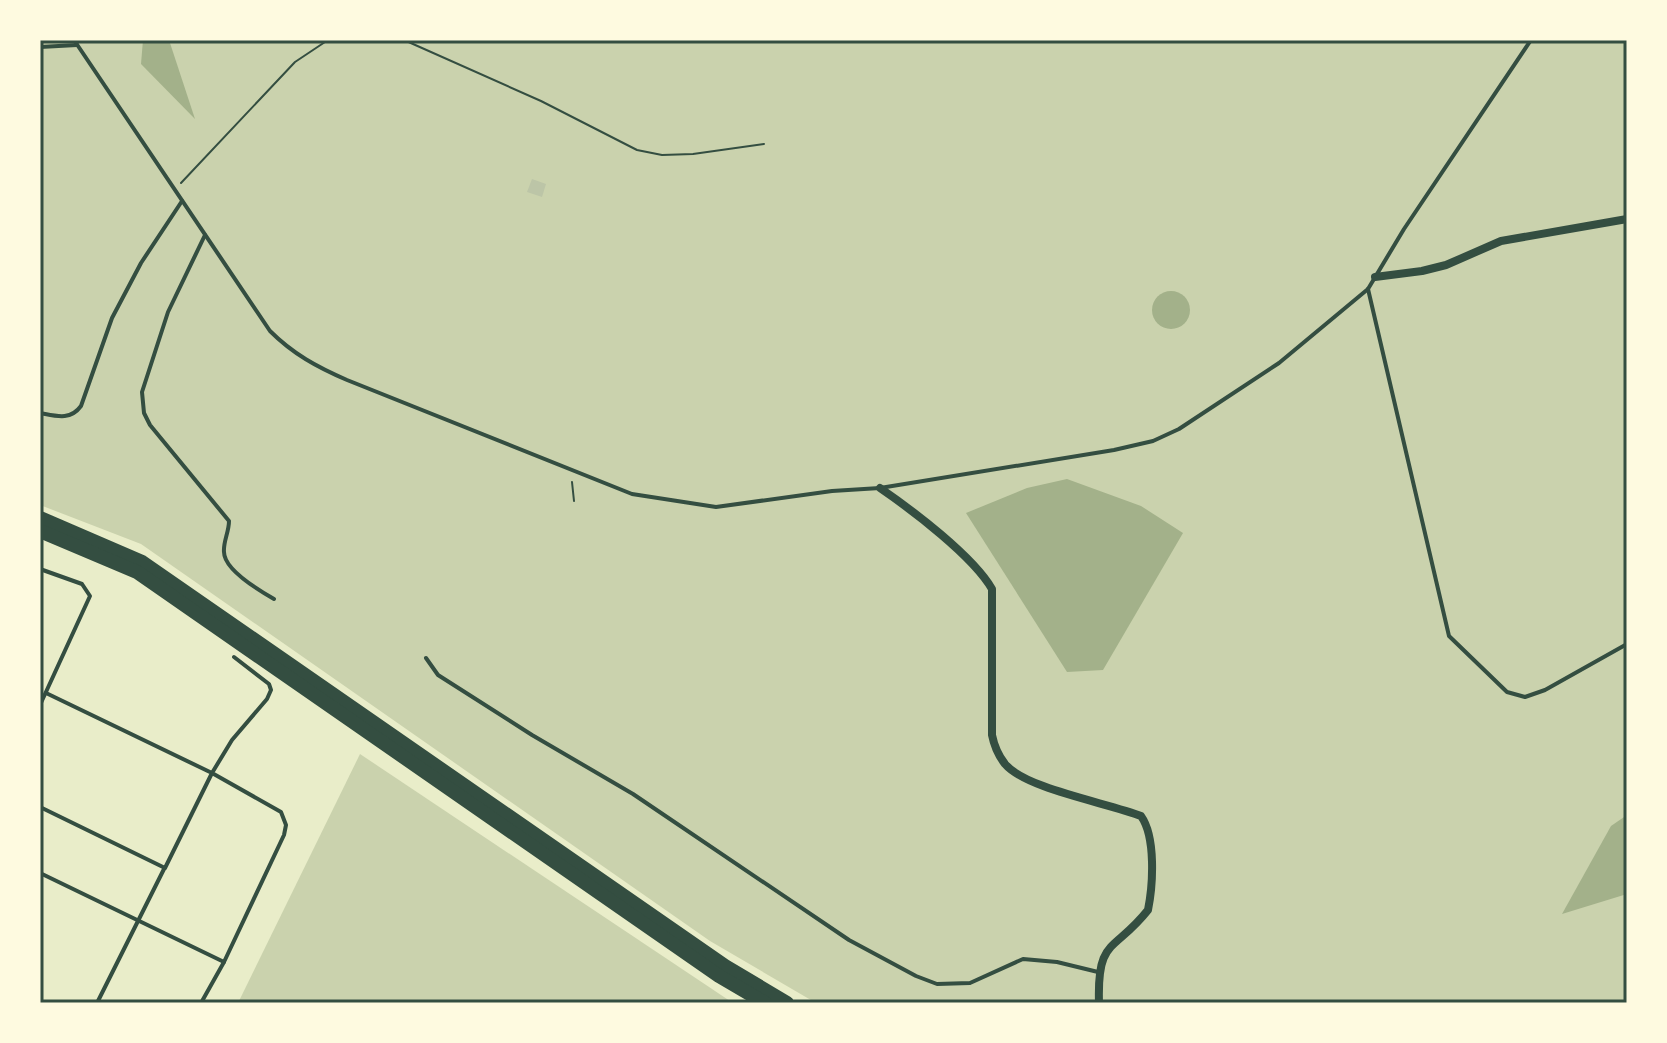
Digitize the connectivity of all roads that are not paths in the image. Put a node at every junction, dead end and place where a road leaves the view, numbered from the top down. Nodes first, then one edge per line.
1 (1531, 40) edge
2 (75, 43) edge
3 (40, 47) edge
4 (182, 201) junction
5 (1627, 219) edge
6 (205, 235) junction
7 (1375, 277) junction
8 (1368, 289) junction
9 (40, 413) edge
10 (880, 488) junction
11 (40, 518) edge
12 (40, 531) edge
13 (40, 569) edge
14 (274, 599) dead end
15 (1627, 644) edge
16 (234, 657) dead end
17 (426, 658) dead end
18 (46, 693) junction
19 (40, 705) edge
20 (212, 773) junction
21 (40, 807) edge
22 (165, 868) junction
23 (40, 873) edge
24 (139, 920) junction
25 (224, 962) junction
26 (722, 971) junction
27 (1098, 972) junction
28 (97, 1003) edge
29 (201, 1003) edge
30 (765, 1003) edge
31 (787, 1003) edge
32 (1099, 1003) edge

1 - 7 lane
2 - 3 lane
2 - 4 lane
4 - 6 lane
4 - 9 lane
5 - 7 street
6 - 10 lane
6 - 14 lane
7 - 8 lane
8 - 10 lane
8 - 15 lane
10 - 27 street
11 - 26 main road
12 - 26 main road
13 - 18 lane
16 - 20 lane
17 - 27 lane
18 - 19 lane
18 - 20 lane
20 - 22 lane
20 - 25 lane
21 - 22 lane
22 - 24 lane
23 - 24 lane
24 - 25 lane
24 - 28 lane
25 - 29 lane
26 - 30 main road
26 - 31 main road
27 - 32 street

